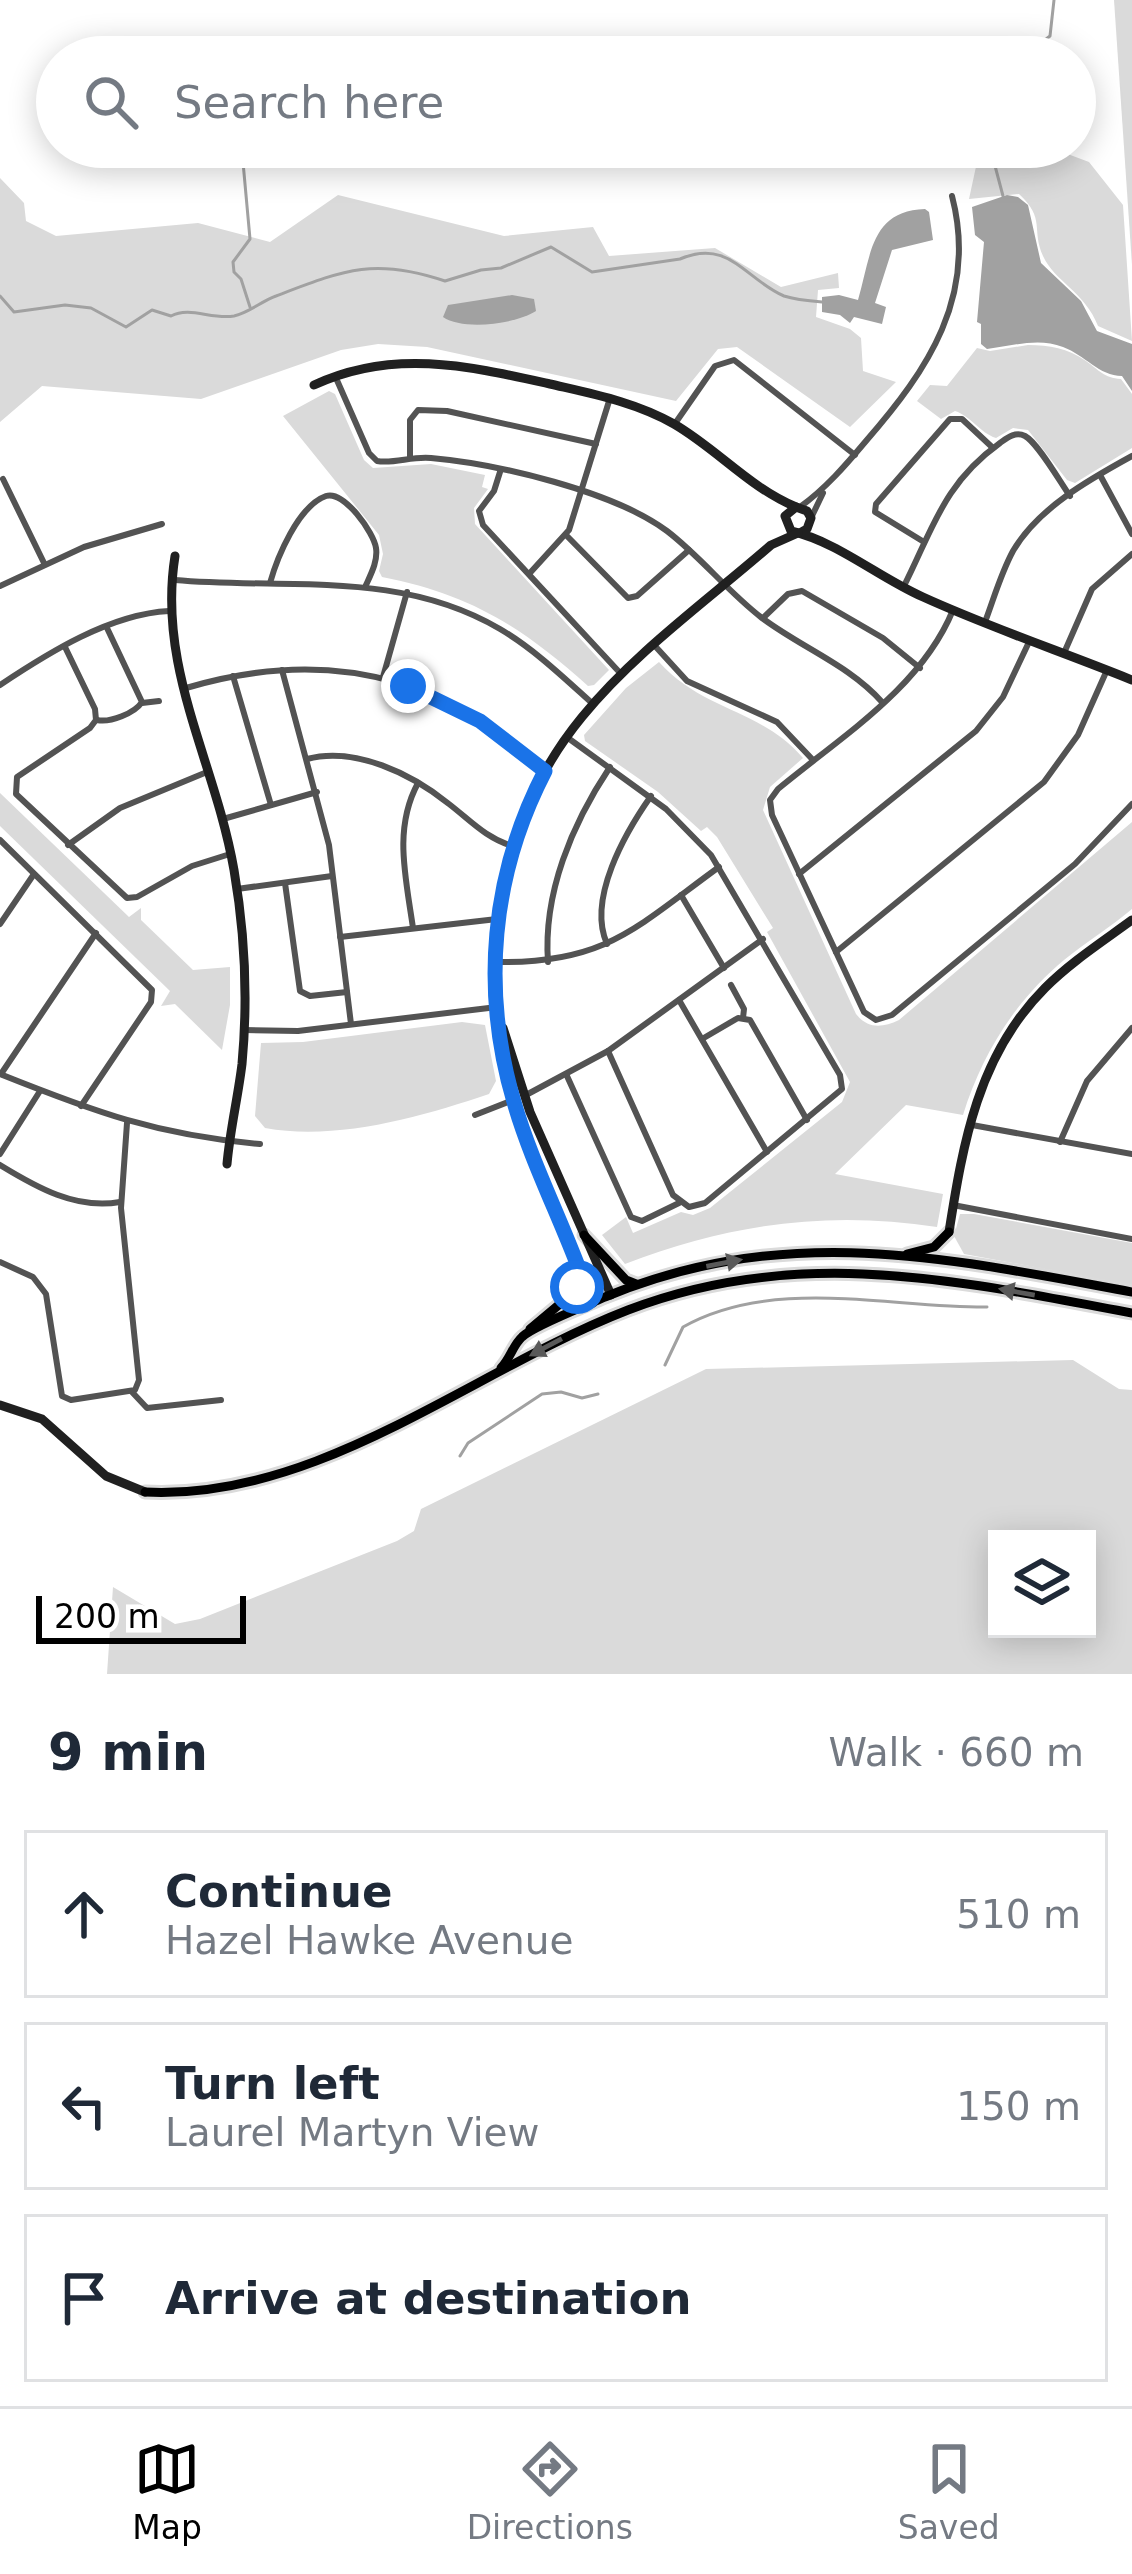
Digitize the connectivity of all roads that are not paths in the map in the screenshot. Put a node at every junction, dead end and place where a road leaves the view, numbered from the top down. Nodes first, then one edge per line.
1 (952, 196) dead end
2 (335, 376) junction
3 (314, 385) dead end
4 (610, 398) junction
5 (674, 424) junction
6 (596, 444) junction
7 (993, 448) junction
8 (855, 454) junction
9 (1132, 456) edge
10 (410, 458) junction
11 (500, 472) junction
12 (1100, 475) junction
13 (3, 486) edge
14 (582, 490) junction
15 (825, 490) junction
16 (769, 496) junction
17 (1070, 496) junction
18 (798, 507) junction
19 (811, 520) junction
20 (785, 521) junction
21 (162, 524) dead end
22 (799, 533) junction
23 (1132, 534) edge
24 (566, 535) junction
25 (824, 540) junction
26 (924, 542) junction
27 (771, 545) junction
28 (689, 550) junction
29 (1132, 554) edge
30 (175, 556) dead end
31 (44, 563) junction
32 (529, 574) junction
33 (171, 580) junction
34 (270, 584) junction
35 (366, 585) junction
36 (725, 585) junction
37 (0, 586) edge
38 (903, 588) junction
39 (407, 592) junction
40 (953, 610) junction
41 (169, 611) junction
42 (763, 618) junction
43 (985, 622) junction
44 (107, 628) junction
45 (1030, 640) junction
46 (65, 646) junction
47 (655, 646) junction
48 (1064, 653) junction
49 (920, 668) junction
50 (281, 669) junction
51 (1107, 670) junction
52 (622, 675) junction
53 (233, 676) junction
54 (383, 677) junction
55 (1132, 680) edge
56 (0, 685) edge
57 (182, 689) junction
58 (159, 701) dead end
59 (882, 702) junction
60 (142, 703) junction
61 (593, 704) junction
62 (96, 720) junction
63 (567, 737) junction
64 (307, 759) junction
65 (813, 760) junction
66 (610, 767) junction
67 (545, 771) junction
68 (209, 772) junction
69 (418, 783) junction
70 (317, 792) junction
71 (651, 796) junction
72 (1132, 804) edge
73 (271, 805) junction
74 (223, 819) junction
75 (0, 840) edge
76 (68, 844) junction
77 (512, 846) junction
78 (230, 854) junction
79 (719, 867) junction
80 (34, 874) junction
81 (800, 874) junction
82 (332, 876) junction
83 (285, 883) junction
84 (237, 889) junction
85 (681, 895) junction
86 (497, 920) junction
87 (1132, 920) edge
88 (0, 924) edge
89 (413, 928) junction
90 (96, 933) junction
91 (340, 937) junction
92 (763, 939) junction
93 (607, 944) junction
94 (836, 952) junction
95 (495, 962) junction
96 (548, 962) junction
97 (724, 968) junction
98 (731, 985) dead end
99 (347, 992) junction
100 (679, 1000) junction
101 (498, 1013) junction
102 (743, 1018) junction
103 (351, 1024) junction
104 (1132, 1028) edge
105 (244, 1030) junction
106 (702, 1039) junction
107 (608, 1051) junction
108 (0, 1074) edge
109 (567, 1076) junction
110 (40, 1090) junction
111 (519, 1098) junction
112 (81, 1106) junction
113 (475, 1115) dead end
114 (807, 1120) junction
115 (127, 1123) junction
116 (969, 1125) junction
117 (229, 1141) junction
118 (1060, 1142) junction
119 (260, 1144) dead end
120 (767, 1152) junction
121 (0, 1154) edge
122 (1132, 1154) edge
123 (227, 1164) dead end
124 (0, 1165) edge
125 (121, 1202) junction
126 (679, 1203) junction
127 (953, 1205) junction
128 (949, 1232) junction
129 (584, 1235) junction
130 (1132, 1239) edge
131 (907, 1253) junction
132 (963, 1261) junction
133 (0, 1262) edge
134 (581, 1274) junction
135 (639, 1284) junction
136 (1132, 1292) edge
137 (611, 1295) junction
138 (592, 1303) junction
139 (1132, 1312) edge
140 (619, 1314) junction
141 (600, 1321) junction
142 (522, 1337) junction
143 (493, 1375) junction
144 (132, 1393) junction
145 (221, 1400) dead end
146 (0, 1405) edge
147 (145, 1492) joint

1 - 8 street
2 - 3 street
2 - 4 street
2 - 10 street
4 - 5 street
4 - 6 street
5 - 8 street
5 - 16 street
6 - 10 street
6 - 14 street
7 - 17 street
7 - 26 street
7 - 26 street
8 - 15 street
9 - 12 street
10 - 11 street
11 - 14 street
11 - 32 street
12 - 17 street
12 - 23 street
13 - 31 street
14 - 24 street
14 - 28 street
15 - 18 street
15 - 19 street
16 - 18 street
16 - 20 street
17 - 43 street
18 - 19 street
18 - 20 street
19 - 22 street
19 - 25 street
20 - 22 street
20 - 27 street
21 - 31 street
22 - 25 street
22 - 27 street
24 - 28 street
24 - 32 street
25 - 38 street
26 - 38 street
27 - 36 street
28 - 36 street
29 - 48 street
30 - 33 street
31 - 37 street
32 - 52 street
33 - 34 street
33 - 41 street
34 - 35 street
34 - 35 street
35 - 39 street
36 - 42 street
36 - 47 street
38 - 40 street
39 - 54 street
39 - 61 street
40 - 43 street
40 - 49 street
41 - 44 street
41 - 57 street
42 - 49 street
42 - 59 street
43 - 45 street
44 - 46 street
44 - 60 street
45 - 48 street
45 - 81 street
46 - 56 street
46 - 62 street
47 - 52 street
47 - 65 street
48 - 51 street
49 - 59 street
50 - 53 street
50 - 54 street
50 - 64 street
51 - 55 street
51 - 94 street
52 - 61 street
53 - 57 street
53 - 73 street
54 - 67 street
57 - 68 street
58 - 60 street
59 - 65 street
60 - 62 street
61 - 63 street
62 - 76 street
63 - 66 street
63 - 67 street
64 - 69 street
64 - 70 street
65 - 81 street
66 - 71 street
66 - 96 street
67 - 77 street
68 - 74 street
68 - 76 street
69 - 77 street
69 - 89 street
70 - 73 street
70 - 82 street
71 - 79 street
71 - 93 street
72 - 94 street
73 - 74 street
74 - 78 street
75 - 80 street
76 - 78 street
77 - 86 street
78 - 84 street
79 - 85 street
79 - 92 street
80 - 88 street
80 - 90 street
81 - 94 street
82 - 83 street
82 - 91 street
83 - 84 street
83 - 99 street
84 - 105 street
85 - 93 street
85 - 97 street
86 - 89 street
86 - 95 street
87 - 116 street
89 - 91 street
90 - 108 street
90 - 112 street
91 - 99 street
92 - 97 street
92 - 114 street
93 - 96 street
95 - 96 street
95 - 101 street
97 - 100 street
98 - 102 street
99 - 103 street
100 - 106 street
100 - 107 street
101 - 103 street
101 - 111 street
102 - 106 street
102 - 114 street
103 - 105 street
104 - 118 street
105 - 117 street
106 - 120 street
107 - 109 street
107 - 126 street
108 - 110 street
109 - 111 street
109 - 126 street
110 - 112 street
110 - 121 street
111 - 113 street
111 - 129 street
111 - 134 street
112 - 115 street
114 - 120 street
115 - 117 street
115 - 125 street
116 - 118 street
116 - 127 street
117 - 119 street
117 - 123 street
118 - 122 street
120 - 126 street
124 - 125 street
125 - 144 street
127 - 128 street
127 - 130 street
128 - 131 main road
128 - 132 main road
129 - 135 main road
129 - 137 street
131 - 132 main road
135 -> 131 main road
132 - 136 main road
133 - 144 street
134 - 138 street
134 - 142 main road
135 - 137 main road
137 - 138 main road
137 - 140 main road
138 - 141 main road
138 - 142 main road
139 -> 140 main road
140 - 141 main road
141 -> 143 main road
142 - 143 main road
143 - 147 main road
144 - 145 street
146 - 147 street

